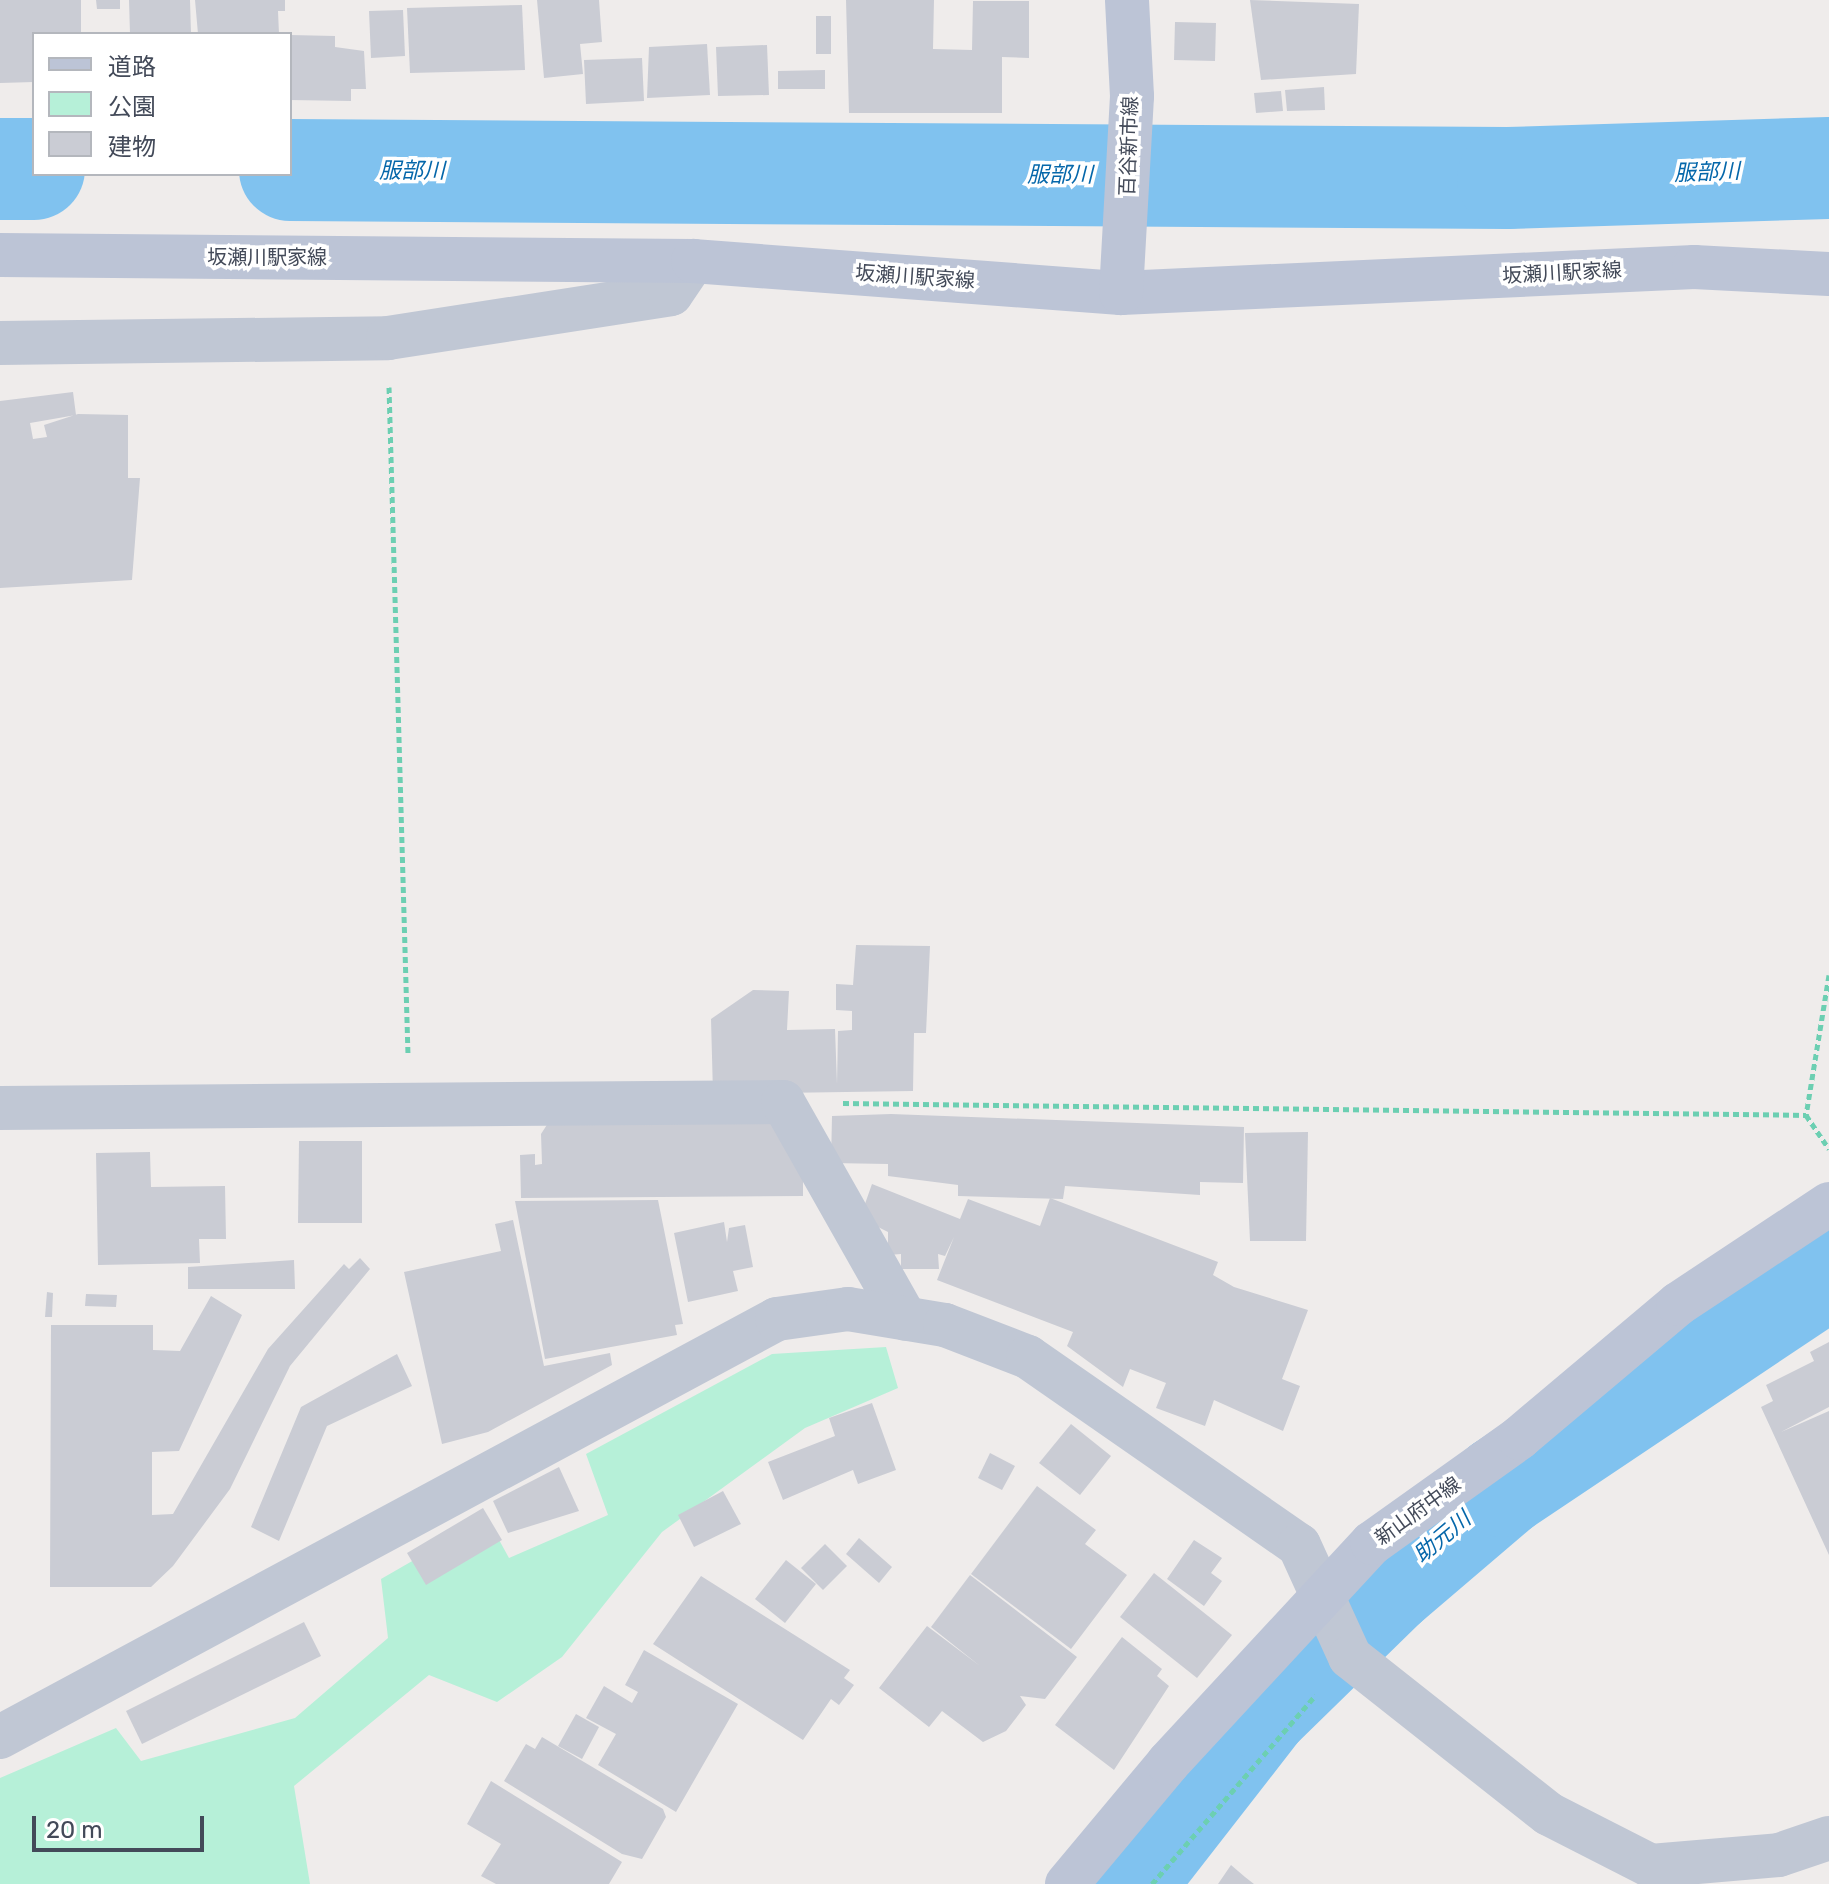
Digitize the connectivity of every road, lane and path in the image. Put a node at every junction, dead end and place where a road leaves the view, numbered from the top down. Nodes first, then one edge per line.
1 (1127, 0) edge
2 (0, 255) edge
3 (693, 261) junction
4 (1829, 274) edge
5 (1121, 293) junction
6 (388, 338) junction
7 (0, 343) edge
8 (1829, 975) edge
9 (783, 1102) junction
10 (410, 1107) junction
11 (0, 1108) edge
12 (1806, 1115) junction
13 (1829, 1149) edge
14 (1829, 1204) edge
15 (906, 1319) junction
16 (1318, 1595) junction
17 (1350, 1657) junction
18 (0, 1737) edge
19 (1829, 1838) edge
20 (1067, 1884) edge
21 (1152, 1884) edge

1 - 5 main road, 百谷新市線
2 - 3 main road, 坂瀬川駅家線
3 - 5 main road, 坂瀬川駅家線
3 - 6 street
4 - 5 main road, 坂瀬川駅家線
6 - 7 street
6 - 10 path
8 - 12 path
9 - 10 street
9 - 12 path
9 - 15 street
10 - 11 street
12 - 13 path
14 - 16 main road, 新山府中線
15 - 16 street
15 - 18 street
16 - 17 street
16 - 20 main road, 新山府中線
17 - 19 street
17 - 21 path

